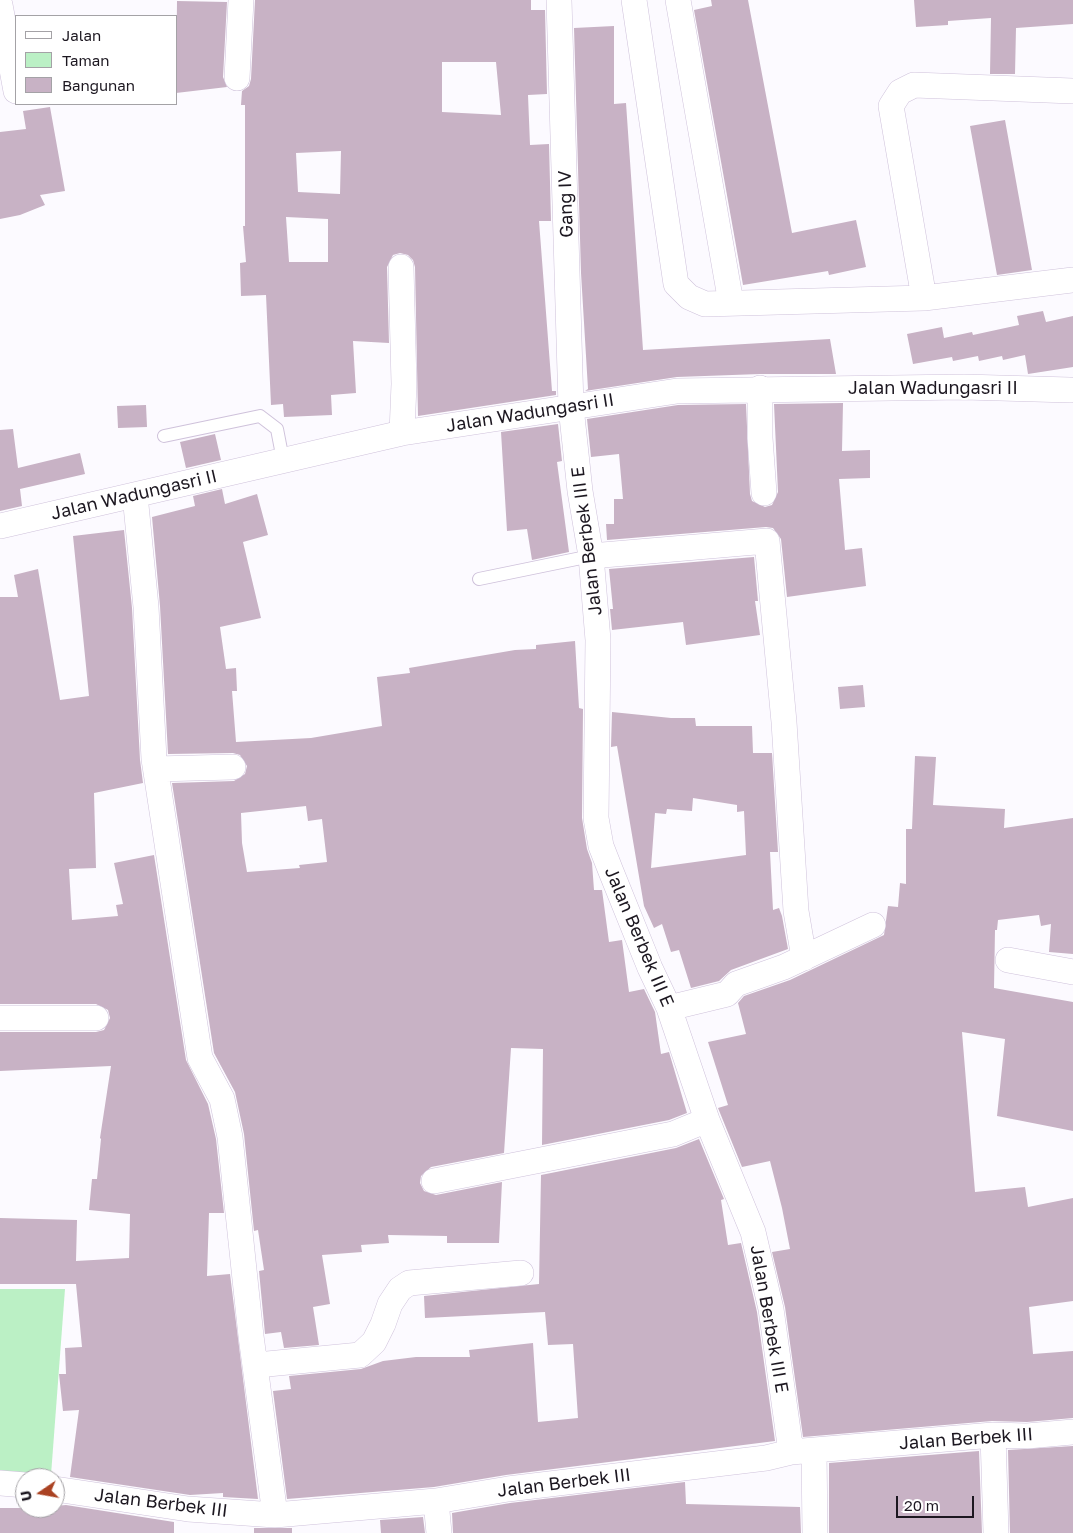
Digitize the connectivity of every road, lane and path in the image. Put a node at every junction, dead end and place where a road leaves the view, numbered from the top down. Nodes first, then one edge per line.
1 (240, 0) edge
2 (559, 0) edge
3 (634, 0) edge
4 (678, 0) edge
5 (0, 5) edge
6 (236, 78) dead end
7 (15, 86) edge
8 (1073, 91) edge
9 (401, 267) dead end
10 (1073, 280) edge
11 (924, 298) junction
12 (731, 303) junction
13 (760, 388) junction
14 (1070, 390) dead end
15 (571, 407) junction
16 (402, 433) junction
17 (164, 436) dead end
18 (283, 460) junction
19 (764, 493) dead end
20 (135, 495) junction
21 (0, 526) edge
22 (591, 556) junction
23 (479, 579) dead end
24 (233, 767) dead end
25 (156, 769) junction
26 (873, 925) dead end
27 (804, 958) junction
28 (1008, 960) dead end
29 (1073, 972) edge
30 (669, 1008) junction
31 (0, 1018) edge
32 (96, 1018) dead end
33 (707, 1120) junction
34 (434, 1181) dead end
35 (521, 1273) dead end
36 (257, 1365) junction
37 (1073, 1432) edge
38 (993, 1435) junction
39 (803, 1452) junction
40 (0, 1482) edge
41 (15, 1484) edge
42 (65, 1491) edge
43 (436, 1501) junction
44 (288, 1521) edge
45 (438, 1533) edge
46 (815, 1533) edge
47 (996, 1533) edge

1 - 6 street
2 - 15 street, Gang IV
3 - 12 street
4 - 12 street
5 - 7 street
8 - 11 street
9 - 16 street
10 - 11 street
11 - 12 street
13 - 14 street, Jalan Wadungasri II
13 - 15 street, Jalan Wadungasri II
13 - 19 street
15 - 16 street, Jalan Wadungasri II
15 - 22 street, Jalan Berbek III E
16 - 18 street, Jalan Wadungasri II
17 - 18 lane
18 - 20 street, Jalan Wadungasri II
20 - 21 street, Jalan Wadungasri II
20 - 25 street
22 - 23 lane
22 - 27 street
22 - 30 street, Jalan Berbek III E
24 - 25 street
25 - 36 street
26 - 27 street
27 - 30 street
28 - 29 street
30 - 33 street, Jalan Berbek III E
31 - 32 street
33 - 34 street
33 - 39 street, Jalan Berbek III E
35 - 36 street
36 - 44 street
37 - 38 street, Jalan Berbek III
38 - 39 street, Jalan Berbek III
38 - 47 street
39 - 43 street, Jalan Berbek III
39 - 46 street, Jalan Berbek III E
40 - 41 street
42 - 44 street, Jalan Berbek III
43 - 44 street, Jalan Berbek III
43 - 45 street

